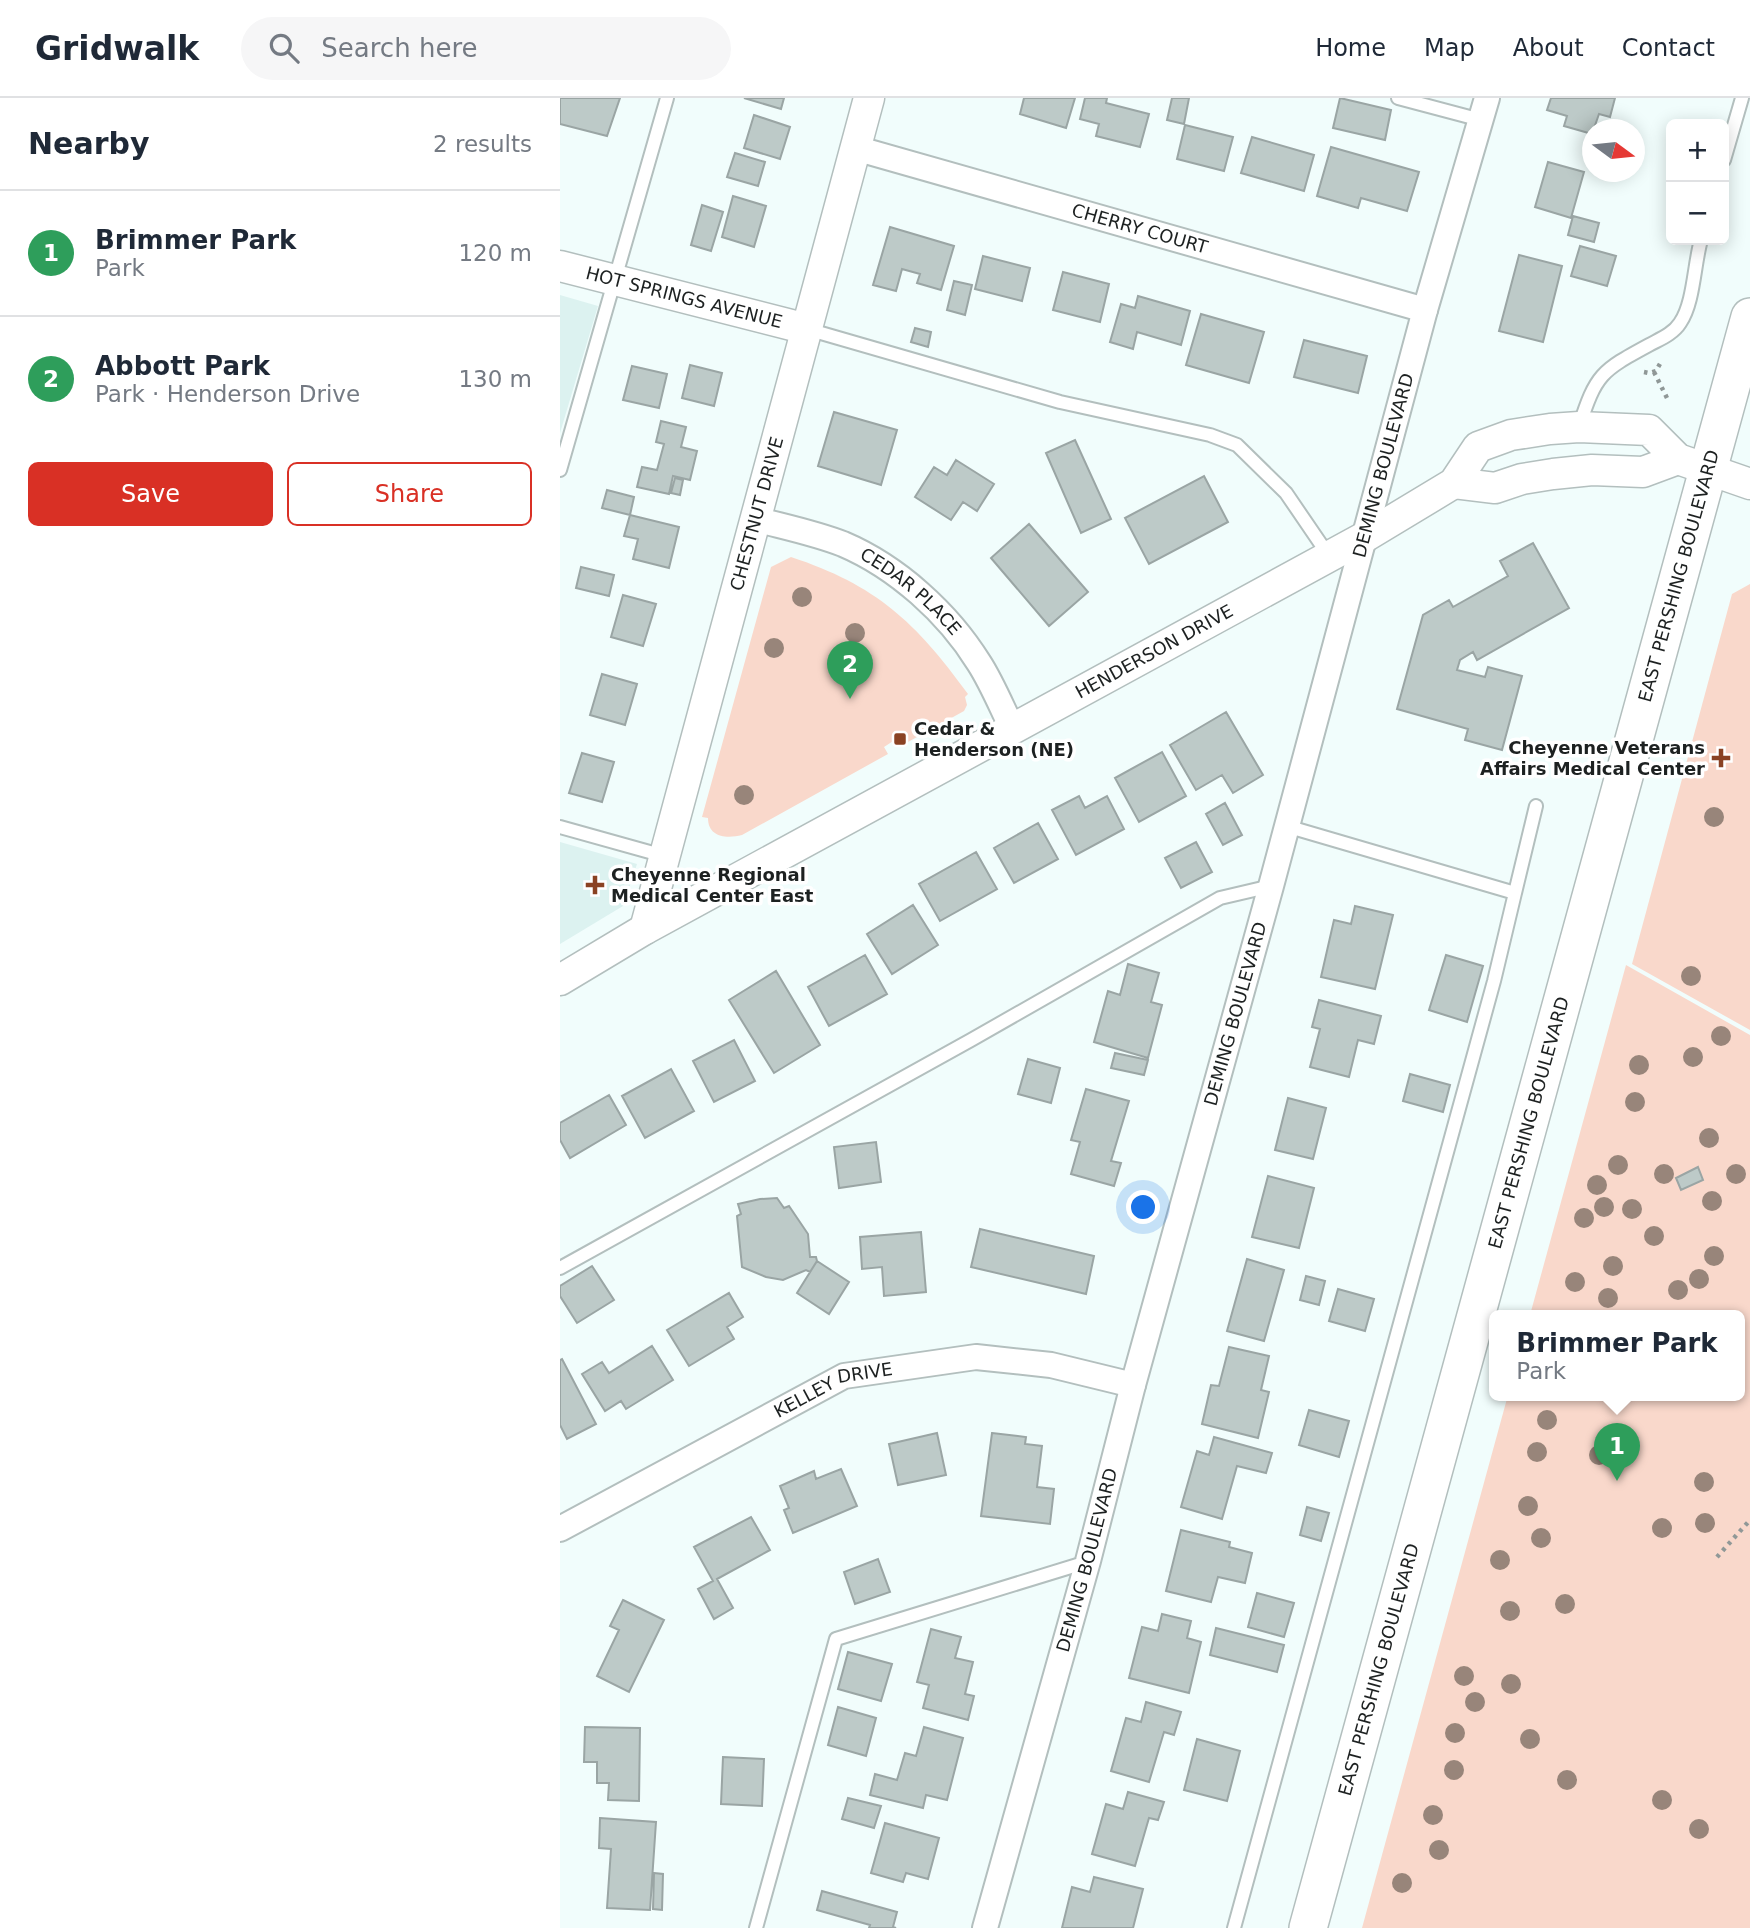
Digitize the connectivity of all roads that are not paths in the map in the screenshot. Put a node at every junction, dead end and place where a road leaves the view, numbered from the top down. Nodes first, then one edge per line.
1 (667, 98) edge
2 (869, 98) edge
3 (1398, 98) edge
4 (1742, 98) edge
5 (1484, 109) edge
6 (1729, 143) edge
7 (855, 148) junction
8 (1700, 245) edge
9 (560, 266) edge
10 (615, 281) junction
11 (1425, 310) junction
12 (1750, 317) edge
13 (807, 329) junction
14 (1579, 427) junction
15 (1693, 464) junction
16 (560, 470) edge
17 (1454, 483) junction
18 (1750, 484) edge
19 (755, 519) junction
20 (1363, 538) junction
21 (1329, 556) junction
22 (1013, 730) junction
23 (1536, 806) dead end
24 (1286, 826) junction
25 (560, 827) edge
26 (665, 856) junction
27 (1271, 886) junction
28 (1515, 893) junction
29 (645, 929) junction
30 (560, 980) edge
31 (560, 1268) edge
32 (1133, 1385) junction
33 (560, 1530) edge
34 (1088, 1562) junction
35 (756, 1928) edge
36 (985, 1928) edge
37 (1234, 1928) edge
38 (1308, 1928) edge

1 - 10 lane
2 - 7 street, CHESTNUT DRIVE
3 - 5 lane
4 - 6 lane
5 - 11 street, DEMING BOULEVARD
7 - 11 street, CHERRY COURT
7 - 13 street, CHESTNUT DRIVE
8 - 14 lane
9 - 10 street, HOT SPRINGS AVENUE
10 - 13 street, HOT SPRINGS AVENUE
10 - 16 lane
11 - 20 street, DEMING BOULEVARD
12 - 15 main road, EAST PERSHING BOULEVARD
13 - 19 street, CHESTNUT DRIVE
13 - 21 lane
14 - 15 street, HENDERSON DRIVE
14 - 17 street, HENDERSON DRIVE
15 - 17 street
15 - 18 street, HENDERSON DRIVE
15 - 38 main road, EAST PERSHING BOULEVARD
17 - 20 street, HENDERSON DRIVE
19 - 22 street, CEDAR PLACE
19 - 26 street, CHESTNUT DRIVE
20 - 21 street, HENDERSON DRIVE
20 - 24 street, DEMING BOULEVARD
21 - 22 street, HENDERSON DRIVE
22 - 29 street, HENDERSON DRIVE
23 - 28 lane
24 - 27 street, DEMING BOULEVARD
24 - 28 lane
25 - 26 lane
26 - 29 street, CHESTNUT DRIVE
27 - 31 lane
27 - 32 street, DEMING BOULEVARD
28 - 37 lane
29 - 30 street, HENDERSON DRIVE
32 - 33 street, KELLEY DRIVE
32 - 34 street, DEMING BOULEVARD
34 - 35 lane
34 - 36 street, DEMING BOULEVARD

